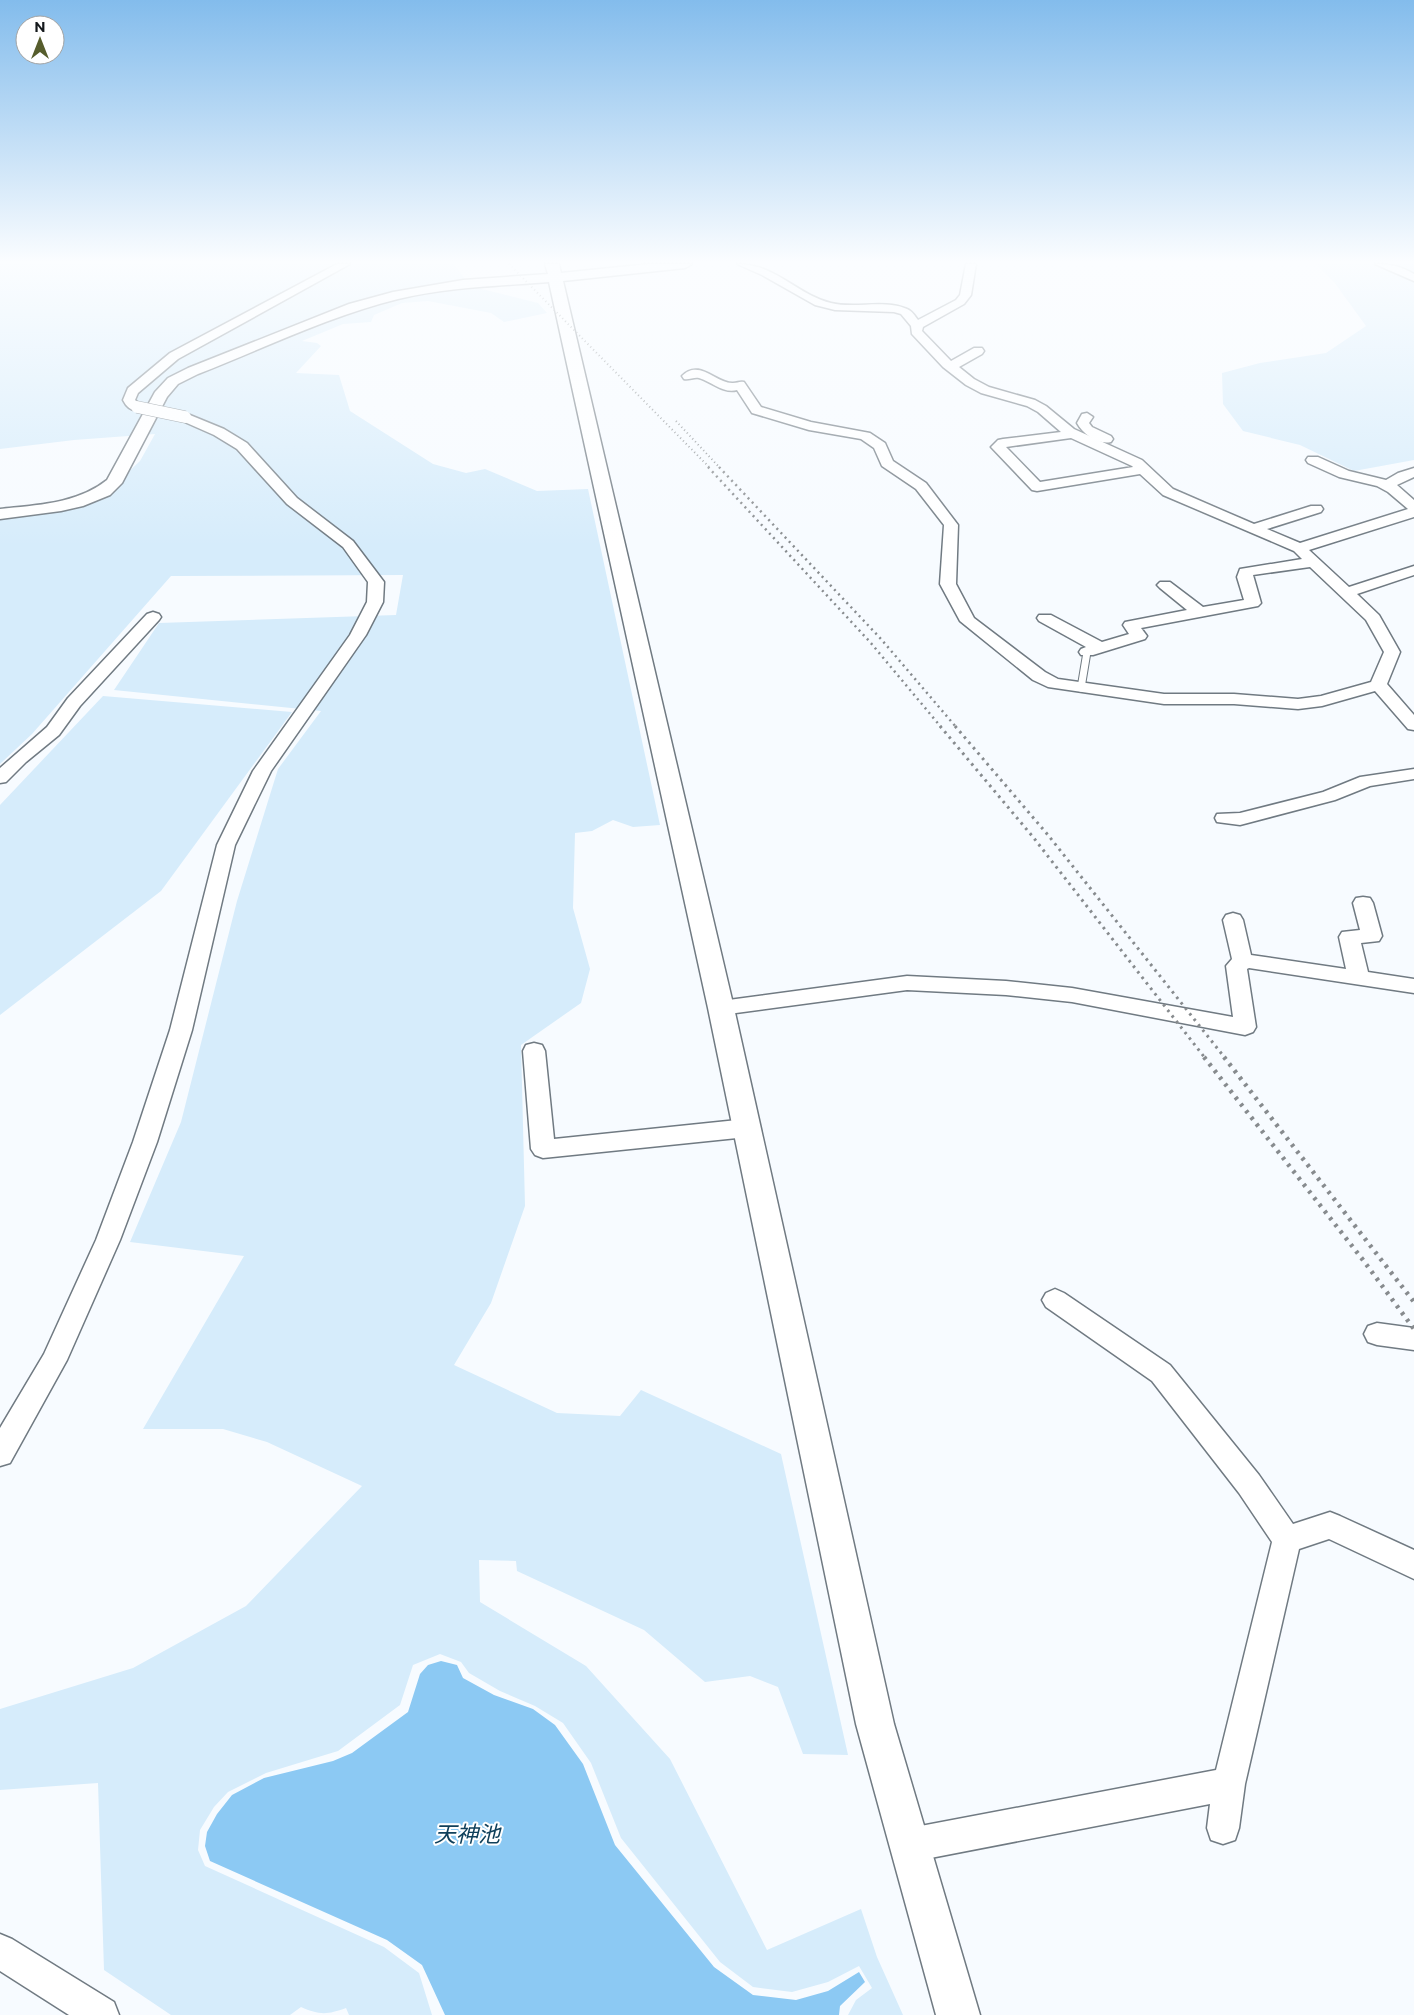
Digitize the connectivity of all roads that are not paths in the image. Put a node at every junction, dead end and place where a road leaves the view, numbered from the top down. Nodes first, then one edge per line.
1 (172, 358) edge
2 (226, 358) edge
3 (573, 358) edge
4 (942, 358) edge
5 (966, 358) edge
6 (951, 367) junction
7 (688, 376) dead end
8 (1017, 399) junction
9 (997, 408) dead end
10 (1087, 417) dead end
11 (1072, 434) junction
12 (1313, 460) dead end
13 (1140, 466) junction
14 (1414, 472) edge
15 (1386, 486) junction
16 (1414, 507) edge
17 (1316, 509) dead end
18 (1414, 512) edge
19 (0, 514) edge
20 (1252, 529) junction
21 (1299, 548) junction
22 (1313, 562) junction
23 (1414, 570) edge
24 (1166, 585) dead end
25 (1346, 593) junction
26 (1200, 613) junction
27 (153, 617) dead end
28 (1045, 618) dead end
29 (1093, 650) junction
30 (1378, 685) junction
31 (1081, 688) junction
32 (1414, 725) edge
33 (1414, 774) edge
34 (0, 778) edge
35 (1224, 818) dead end
36 (1362, 903) dead end
37 (1233, 920) dead end
38 (1243, 963) junction
39 (1359, 978) junction
40 (1414, 986) edge
41 (721, 1008) junction
42 (534, 1051) dead end
43 (747, 1128) junction
44 (1055, 1300) dead end
45 (1377, 1334) dead end
46 (1414, 1339) edge
47 (0, 1454) edge
48 (1287, 1540) junction
49 (1414, 1565) edge
50 (1229, 1784) junction
51 (1223, 1828) dead end
52 (910, 1845) junction
53 (0, 1952) edge
54 (100, 2015) edge
55 (958, 2015) edge

1 - 47 street, bridge
2 - 19 street
3 - 41 street
4 - 6 street
5 - 6 street
6 - 8 street
7 - 31 street
8 - 9 street
8 - 11 street
10 - 13 street
11 - 13 street
11 - 13 street
12 - 15 street
13 - 20 street
14 - 15 street
15 - 16 street
17 - 20 street
18 - 21 street
20 - 21 street
21 - 22 street
22 - 25 street
22 - 26 street
23 - 25 street
24 - 26 street
25 - 30 street
26 - 29 street
27 - 34 street
28 - 29 street
29 - 31 lane
30 - 31 street
30 - 32 street
33 - 35 street
36 - 39 street
37 - 38 street
38 - 39 street
38 - 41 street
39 - 40 street
41 - 43 street
42 - 43 street
43 - 52 street
44 - 48 street
45 - 46 street
48 - 49 street
48 - 50 street
50 - 51 street
50 - 52 street
52 - 55 street
53 - 54 street

